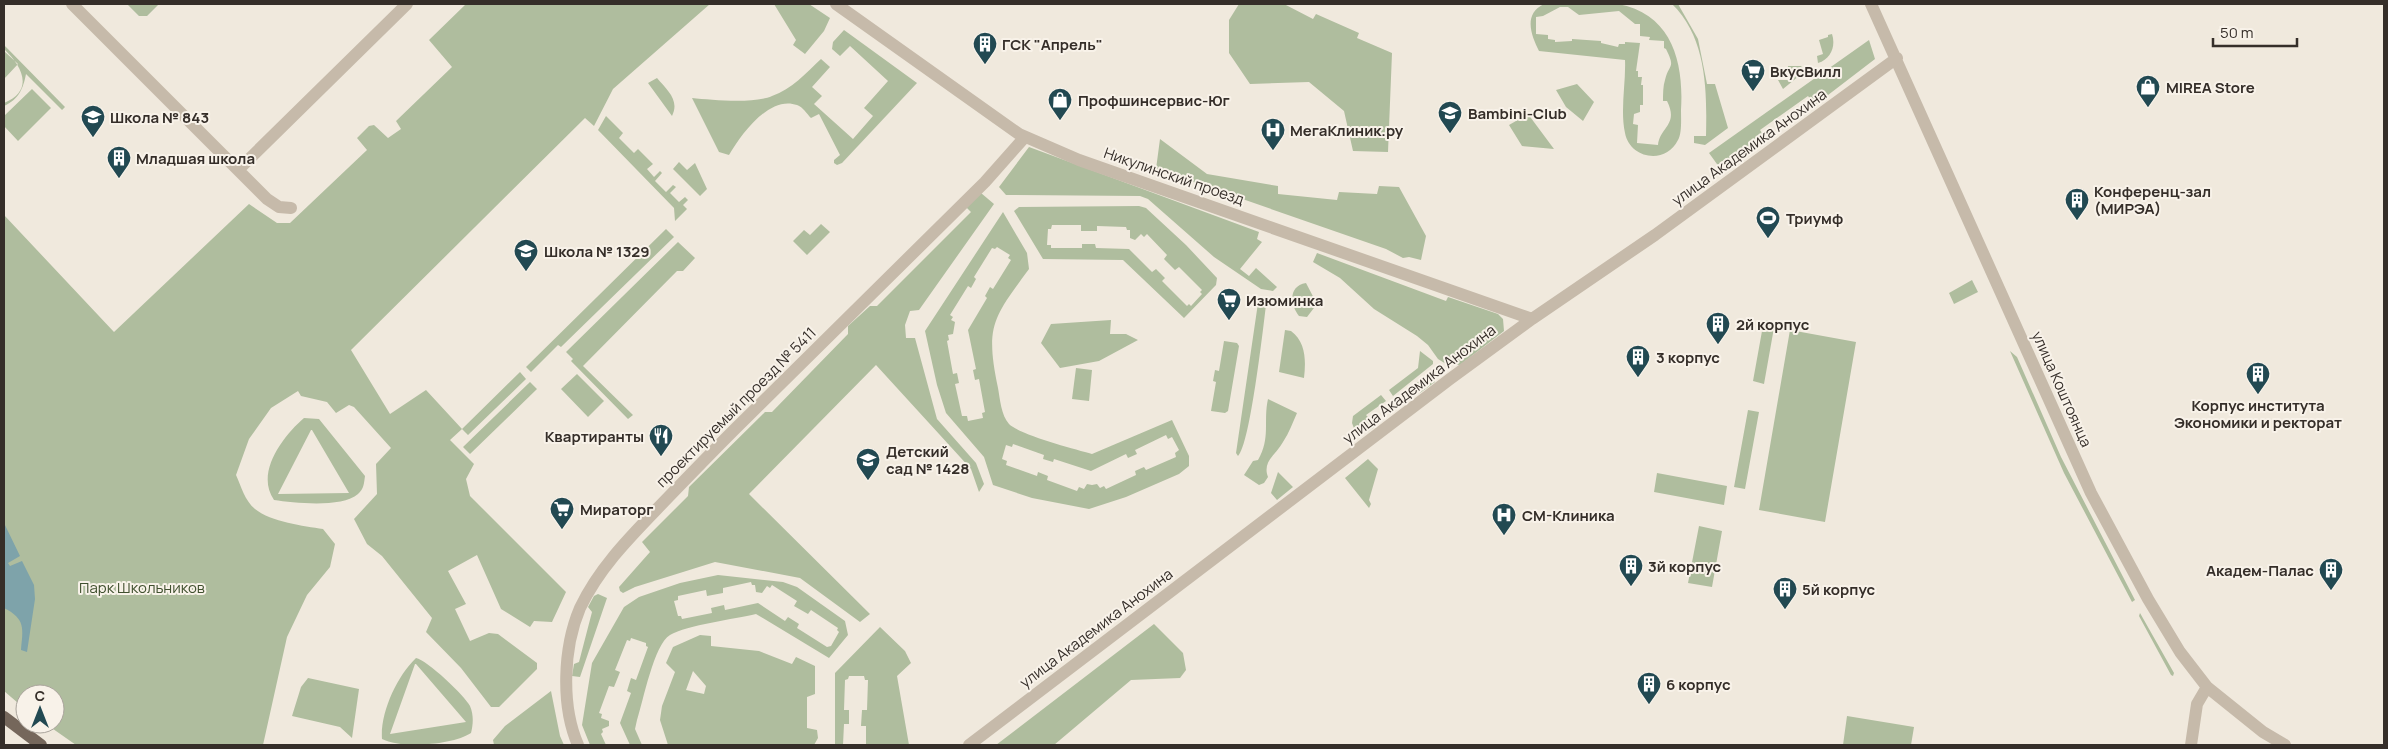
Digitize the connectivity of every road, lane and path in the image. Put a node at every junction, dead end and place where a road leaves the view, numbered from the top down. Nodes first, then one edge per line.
1 (72, 4) edge
2 (407, 4) edge
3 (836, 4) edge
4 (1871, 4) edge
5 (1897, 58) junction
6 (1024, 138) junction
7 (238, 170) junction
8 (291, 208) dead end
9 (1532, 320) junction
10 (2207, 687) junction
11 (4, 718) edge
12 (41, 745) edge
13 (578, 745) edge
14 (969, 745) edge
15 (2191, 745) edge
16 (2285, 745) edge

1 - 7 street
2 - 7 street
3 - 6 street, Никулинский проезд
4 - 5 street, улица Коштоянца
5 - 9 street, улица Академика Анохина
5 - 10 street, улица Коштоянца
6 - 9 street, Никулинский проезд
6 - 13 street, проектируемый проезд № 5411
7 - 8 street
9 - 14 street, улица Академика Анохина
10 - 15 street
10 - 16 street, улица Коштоянца
11 - 12 main road

